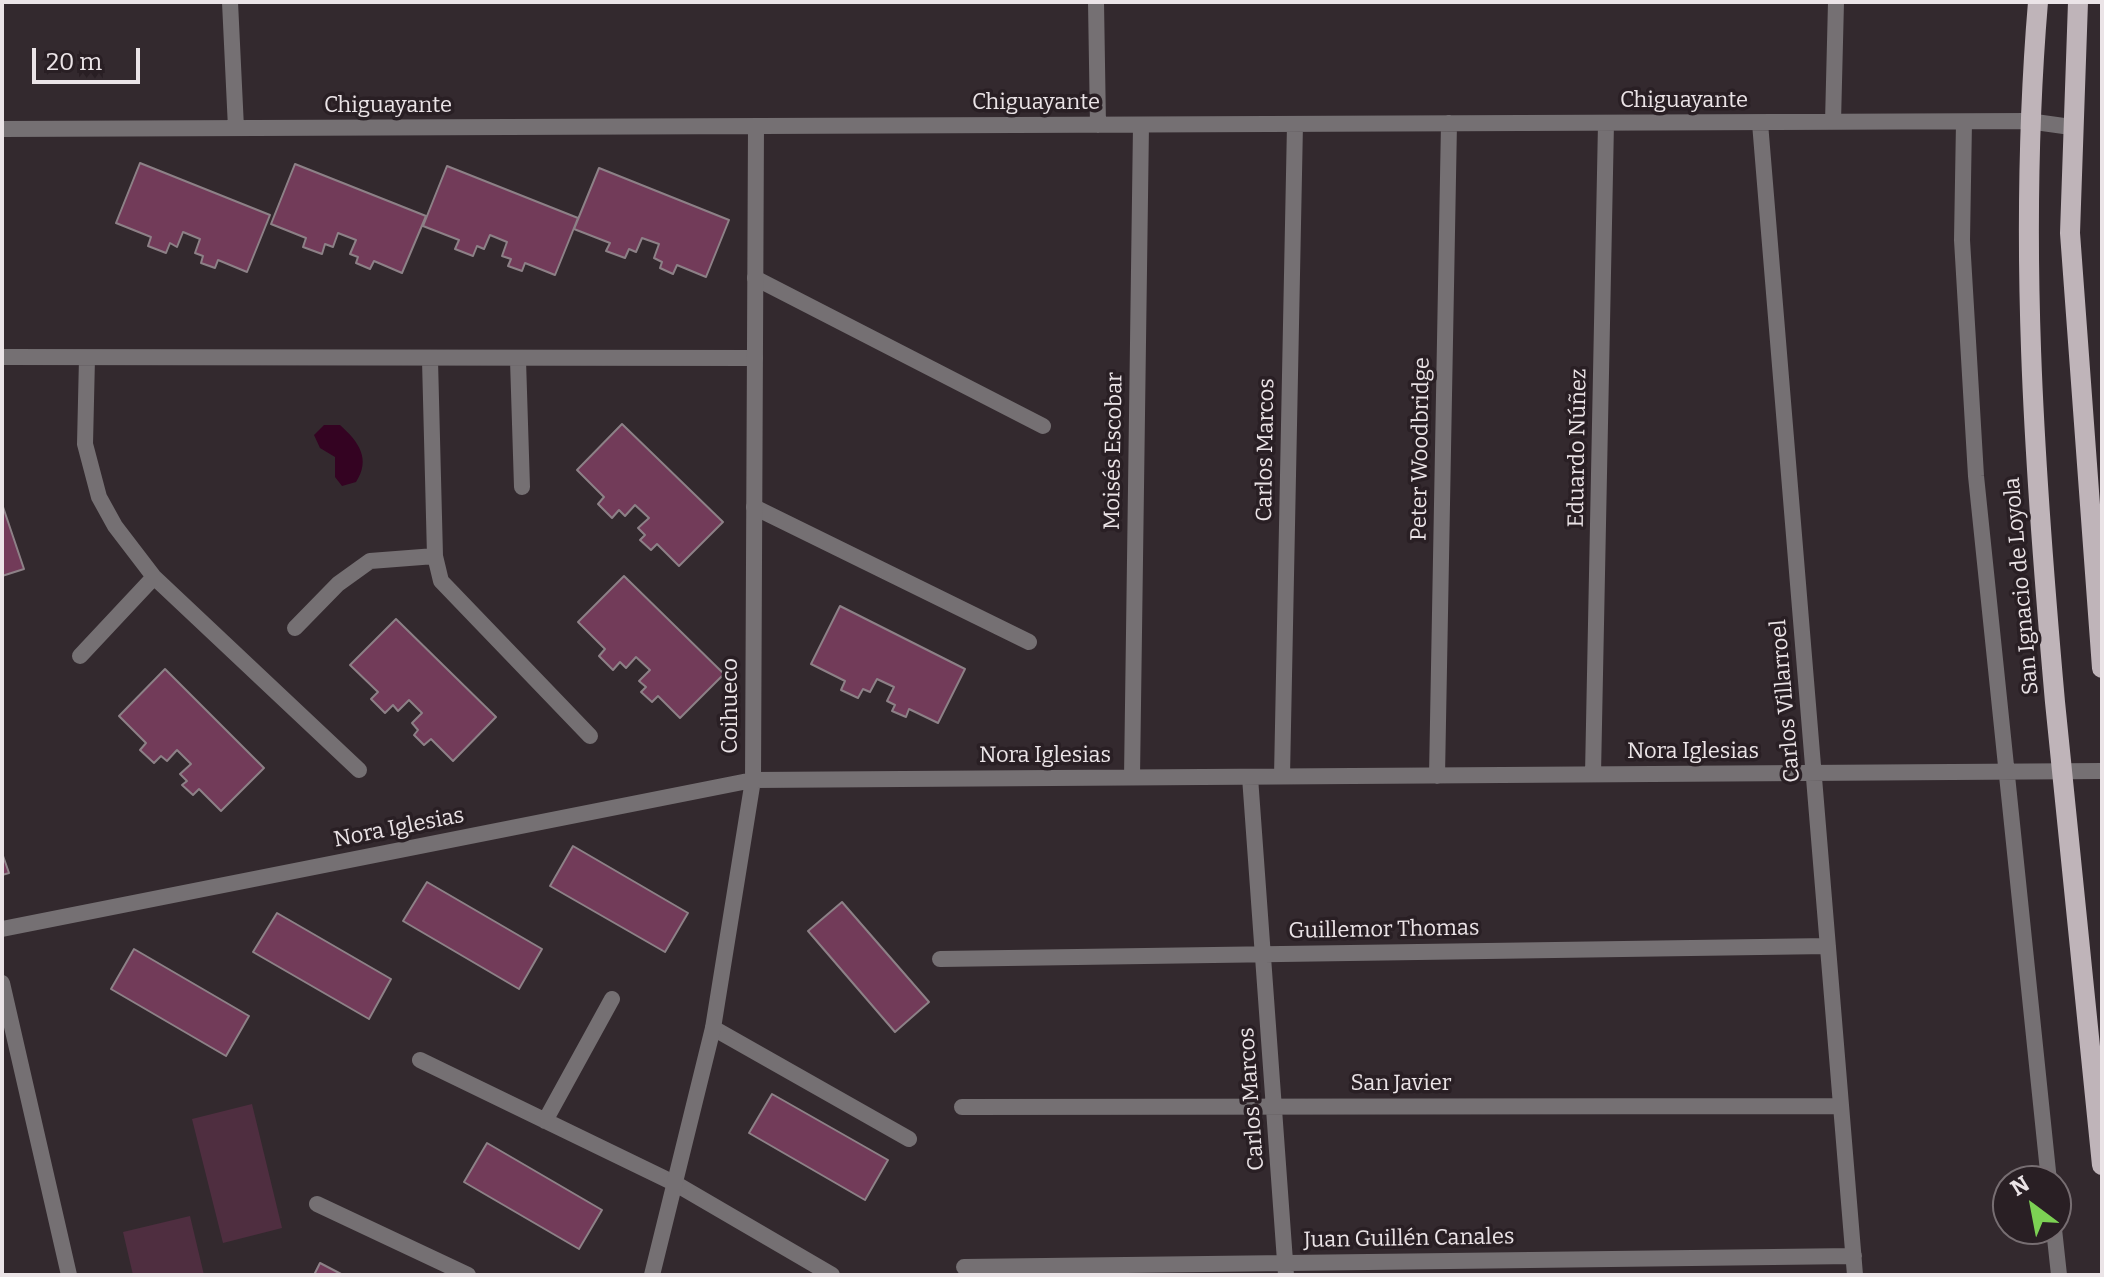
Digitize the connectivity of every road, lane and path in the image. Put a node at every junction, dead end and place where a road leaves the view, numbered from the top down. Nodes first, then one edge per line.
1 (230, 2) edge
2 (1096, 2) edge
3 (1836, 2) edge
4 (2038, 2) edge
5 (2078, 2) edge
6 (2028, 121) junction
7 (1833, 122) junction
8 (1964, 122) junction
9 (1449, 123) junction
10 (1606, 123) junction
11 (1760, 123) junction
12 (1295, 124) junction
13 (1098, 125) junction
14 (1141, 125) junction
15 (756, 126) junction
16 (2071, 127) junction
17 (236, 128) junction
18 (2, 129) edge
19 (755, 278) junction
20 (2, 357) edge
21 (87, 358) junction
22 (755, 358) junction
23 (430, 360) junction
24 (518, 360) junction
25 (1043, 426) dead end
26 (522, 487) dead end
27 (754, 507) junction
28 (435, 556) junction
29 (154, 577) junction
30 (295, 628) dead end
31 (1029, 642) dead end
32 (80, 656) dead end
33 (2102, 668) edge
34 (590, 736) dead end
35 (359, 770) dead end
36 (2062, 771) junction
37 (2102, 771) edge
38 (2008, 772) junction
39 (1814, 773) junction
40 (1593, 774) junction
41 (1282, 776) junction
42 (1437, 776) junction
43 (1132, 777) junction
44 (1250, 777) junction
45 (753, 780) junction
46 (2, 929) edge
47 (1828, 946) junction
48 (1263, 954) junction
49 (940, 959) dead end
50 (2, 983) edge
51 (612, 999) dead end
52 (713, 1028) junction
53 (420, 1060) dead end
54 (1274, 1106) junction
55 (1841, 1106) junction
56 (962, 1107) dead end
57 (545, 1121) junction
58 (909, 1139) dead end
59 (2047, 1165) edge
60 (2102, 1165) edge
61 (676, 1184) junction
62 (317, 1204) dead end
63 (2056, 1245) edge
64 (1854, 1256) junction
65 (964, 1267) dead end
66 (1286, 1269) edge
67 (69, 1275) edge
68 (468, 1275) edge
69 (652, 1275) edge
70 (832, 1275) edge
71 (1855, 1275) edge
72 (2059, 1275) edge

1 - 17 street
2 - 13 street
3 - 7 street
4 - 6 main road, San Ignacio de Loyola
5 - 16 main road
6 - 8 street, Chiguayante
6 - 16 street, Chiguayante
6 - 36 main road, San Ignacio de Loyola
7 - 8 street, Chiguayante
7 - 11 street, Chiguayante
8 - 38 street, San Ignacio de Loyola
9 - 10 street, Chiguayante
9 - 12 street, Chiguayante
9 - 42 street, Peter Woodbridge
10 - 11 street, Chiguayante
10 - 40 street, Eduardo Núñez
11 - 39 street, Carlos Villarroel
12 - 14 street, Chiguayante
12 - 41 street, Carlos Marcos
13 - 14 street, Chiguayante
13 - 15 street, Chiguayante
14 - 43 street, Moisés Escobar
15 - 17 street, Chiguayante
15 - 19 street, Coihueco
16 - 33 main road
17 - 18 street, Chiguayante
19 - 22 street, Coihueco
19 - 25 street
20 - 21 street
21 - 23 street
21 - 29 street
22 - 24 street
22 - 27 street, Coihueco
23 - 24 street
23 - 28 street
24 - 26 street
27 - 31 street
27 - 45 street, Coihueco
28 - 30 street
28 - 34 street
29 - 32 street
29 - 35 street
36 - 37 street, Nora Iglesias
36 - 38 street, Nora Iglesias
36 - 60 main road, San Ignacio de Loyola
38 - 39 street, Nora Iglesias
38 - 59 street, San Ignacio de Loyola
39 - 40 street, Nora Iglesias
39 - 47 street, Carlos Villarroel
40 - 42 street, Nora Iglesias
41 - 42 street, Nora Iglesias
41 - 44 street, Nora Iglesias
43 - 44 street, Nora Iglesias
43 - 45 street, Nora Iglesias
44 - 48 street, Carlos Marcos
45 - 46 street, Nora Iglesias
45 - 52 street, Coihueco
47 - 48 street, Guillemor Thomas
47 - 55 street, Carlos Villarroel
48 - 49 street, Guillemor Thomas
48 - 54 street, Carlos Marcos
50 - 67 street
51 - 57 street
52 - 58 street
52 - 61 street, Coihueco
53 - 57 street
54 - 55 street, San Javier
54 - 56 street, San Javier
54 - 66 street, Carlos Marcos
55 - 64 street, Carlos Villarroel
57 - 61 street
61 - 69 street, Coihueco
61 - 70 street
62 - 68 street
63 - 72 street
64 - 66 street, Juan Guillén Canales
64 - 71 street, Carlos Villarroel
65 - 66 street, Juan Guillén Canales

